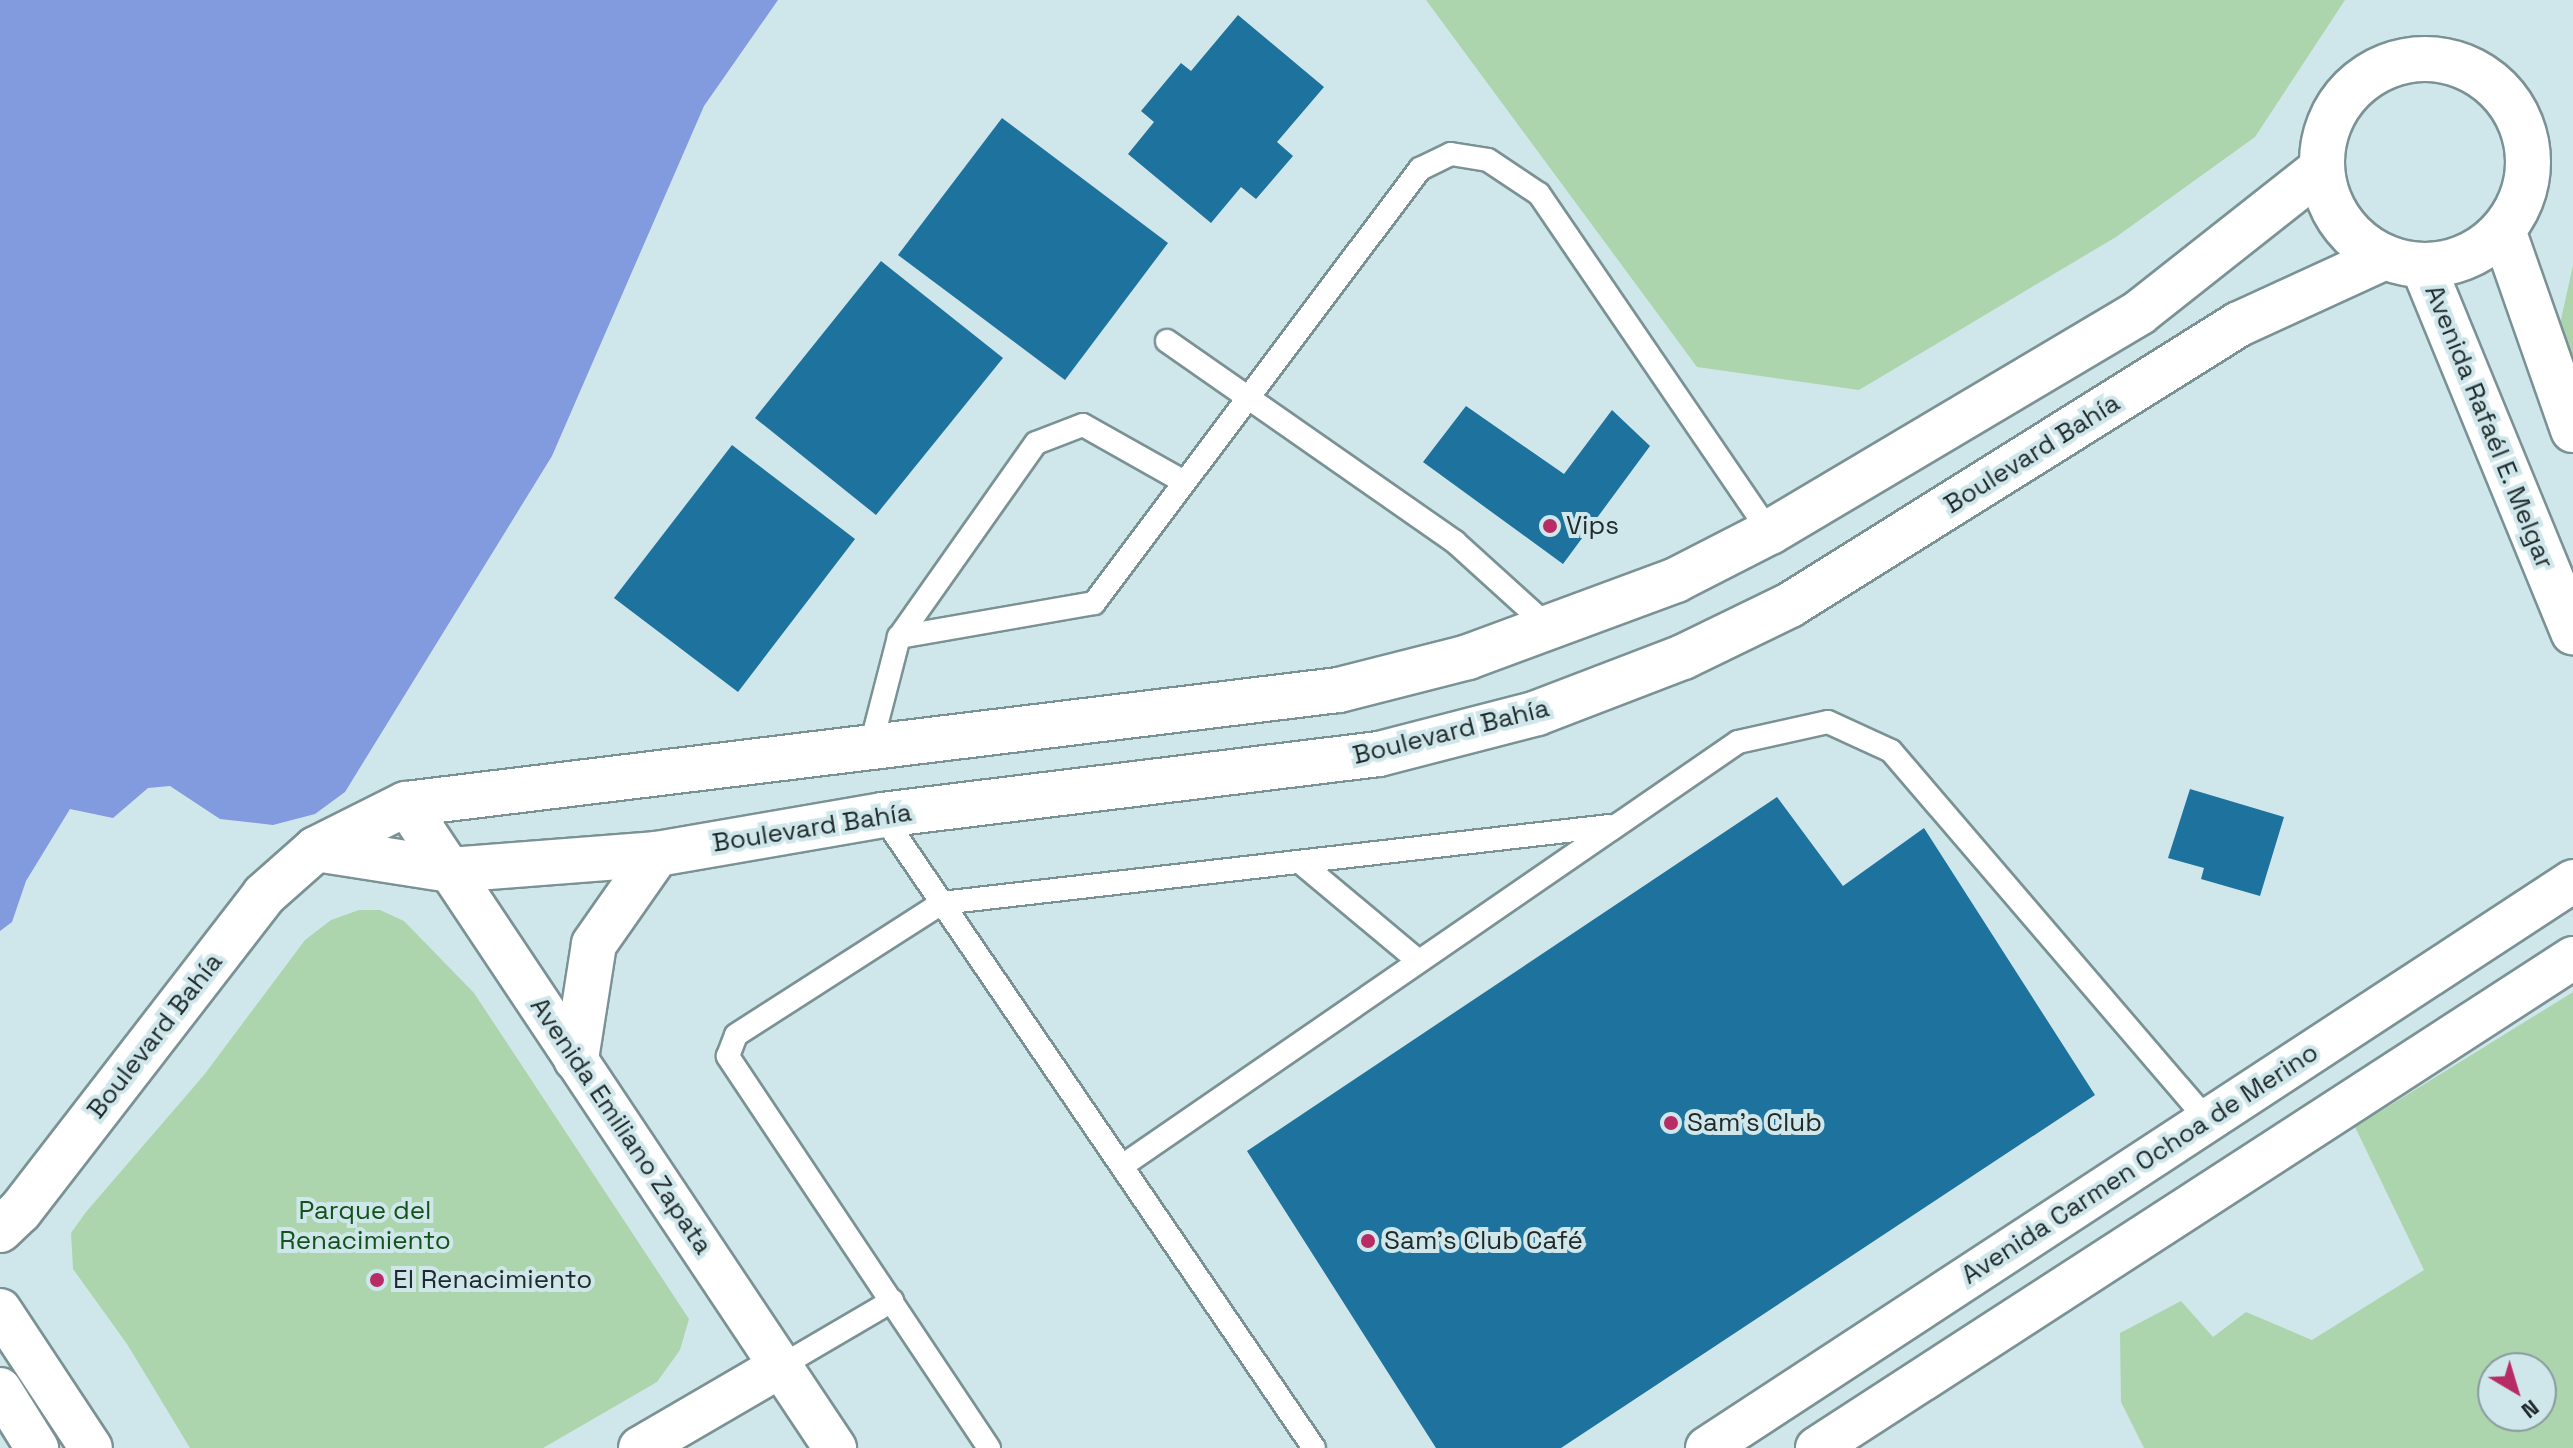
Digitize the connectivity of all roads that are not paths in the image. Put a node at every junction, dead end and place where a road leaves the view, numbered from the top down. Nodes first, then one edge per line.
1 (2321, 169) junction
2 (2503, 230) junction
3 (2403, 262) junction
4 (1167, 341) dead end
5 (1247, 399) junction
6 (2573, 430) edge
7 (1184, 482) junction
8 (1770, 532) junction
9 (1551, 629) junction
10 (2573, 632) edge
11 (899, 637) junction
12 (871, 745) junction
13 (406, 804) junction
14 (882, 815) junction
15 (1610, 826) junction
16 (316, 849) junction
17 (657, 854) junction
18 (1300, 862) junction
19 (450, 870) junction
20 (2573, 881) edge
21 (942, 903) junction
22 (2573, 958) edge
23 (1417, 960) junction
24 (576, 1059) junction
25 (2207, 1120) junction
26 (1122, 1166) junction
27 (2239, 1175) junction
28 (0, 1230) edge
29 (892, 1301) junction
30 (0, 1310) edge
31 (781, 1366) junction
32 (0, 1389) edge
33 (37, 1448) edge
34 (91, 1448) edge
35 (640, 1448) edge
36 (835, 1448) edge
37 (989, 1448) edge
38 (1314, 1448) edge
39 (1707, 1448) edge
40 (1817, 1448) edge

1 - 2 main road
1 - 3 main road
1 - 8 main road, Boulevard Bahía
2 - 3 main road
2 - 6 main road
3 - 10 main road, Avenida Rafaél E. Melgar
3 - 14 main road, Boulevard Bahía
4 - 5 lane
5 - 7 lane
5 - 8 lane
5 - 9 lane
7 - 11 lane
7 - 11 lane
8 - 9 main road, Boulevard Bahía
9 - 12 main road, Boulevard Bahía
11 - 12 lane
12 - 13 main road, Boulevard Bahía
12 - 14 main road
13 - 16 main road, Boulevard Bahía
13 - 19 street, Avenida Emiliano Zapata
14 - 17 main road, Boulevard Bahía
14 - 21 lane
15 - 18 lane
15 - 23 lane
15 - 25 lane
16 - 19 main road, Boulevard Bahía
16 - 28 main road, Boulevard Bahía
17 - 19 main road, Boulevard Bahía
17 - 24 main road
18 - 21 lane
18 - 23 lane
19 - 24 street, Avenida Emiliano Zapata
20 - 25 street, Avenida Carmen Ochoa de Merino
21 - 26 lane
21 - 29 lane
22 - 27 street
23 - 26 lane
24 - 31 street, Avenida Emiliano Zapata
25 - 27 street
25 - 39 street, Avenida Carmen Ochoa de Merino
26 - 38 lane
27 - 40 street
29 - 31 lane
29 - 37 lane
30 - 34 street
31 - 35 street
31 - 36 street, Avenida Emiliano Zapata
32 - 33 street

